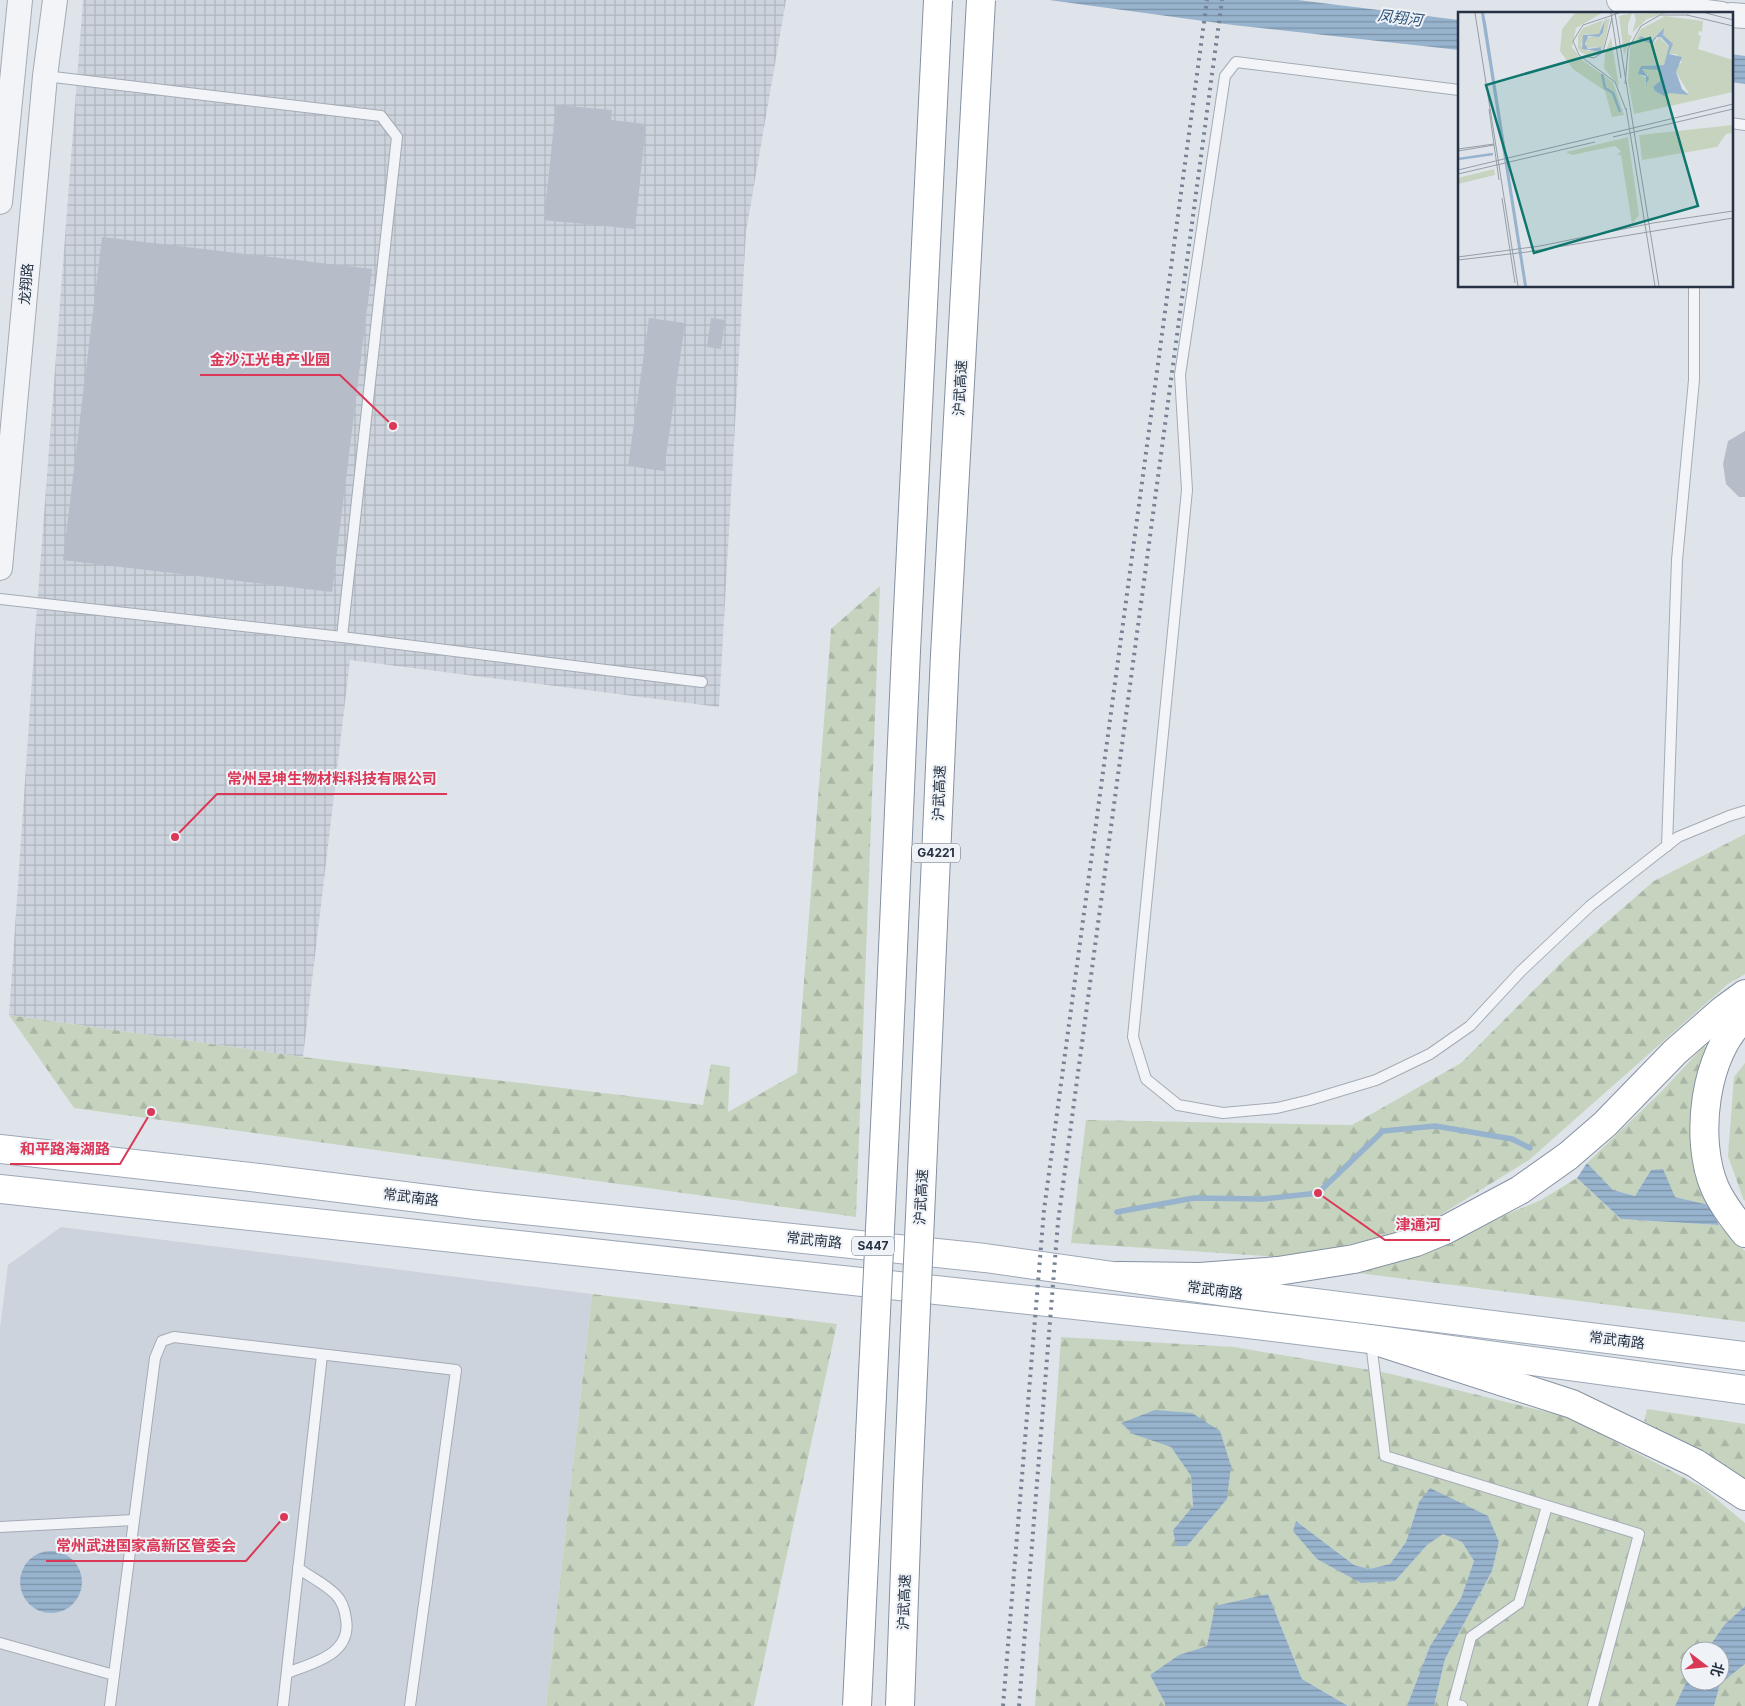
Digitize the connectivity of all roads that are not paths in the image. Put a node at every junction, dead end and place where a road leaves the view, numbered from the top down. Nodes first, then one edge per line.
1 (20, 0) edge
2 (54, 0) edge
3 (938, 0) edge
4 (980, 0) edge
5 (1619, 0) edge
6 (1711, 10) edge
7 (1732, 15) edge
8 (1745, 16) edge
9 (45, 76) junction
10 (1458, 90) edge
11 (1732, 123) edge
12 (1745, 125) edge
13 (0, 202) edge
14 (1694, 288) edge
15 (0, 568) edge
16 (0, 599) edge
17 (342, 637) junction
18 (702, 682) dead end
19 (1745, 811) edge
20 (1667, 846) junction
21 (1745, 994) edge
22 (1745, 1017) edge
23 (0, 1149) edge
24 (0, 1189) edge
25 (1745, 1232) edge
26 (1119, 1276) junction
27 (1370, 1339) junction
28 (322, 1355) junction
29 (1745, 1356) edge
30 (1745, 1390) edge
31 (1745, 1496) edge
32 (1547, 1506) junction
33 (134, 1520) junction
34 (0, 1527) edge
35 (298, 1568) junction
36 (0, 1643) edge
37 (287, 1673) junction
38 (114, 1674) junction
39 (110, 1706) edge
40 (283, 1706) edge
41 (410, 1706) edge
42 (857, 1706) edge
43 (900, 1706) edge
44 (1462, 1706) edge
45 (1592, 1706) edge

1 - 13 street
2 - 9 street, 龙翔路
3 - 42 main road, G4221, bridge
4 - 43 main road, 沪武高速 / G4221, bridge
5 - 6 street
7 - 8 street
9 - 15 street, 龙翔路
9 - 17 lane
10 - 20 lane
11 - 12 lane
14 - 20 lane
16 - 17 lane
17 - 18 lane
19 - 20 lane
21 - 26 main road
22 - 25 main road
23 - 26 main road, 常武南路 / S447
24 - 27 main road
26 - 29 main road, 常武南路 / S447
27 - 30 main road
27 - 31 main road
27 - 32 lane
28 - 33 lane
28 - 35 lane
28 - 41 lane
32 - 44 lane
32 - 45 lane
33 - 34 lane
33 - 38 lane
35 - 37 lane
35 - 37 lane
36 - 38 lane
37 - 40 lane
38 - 39 lane

